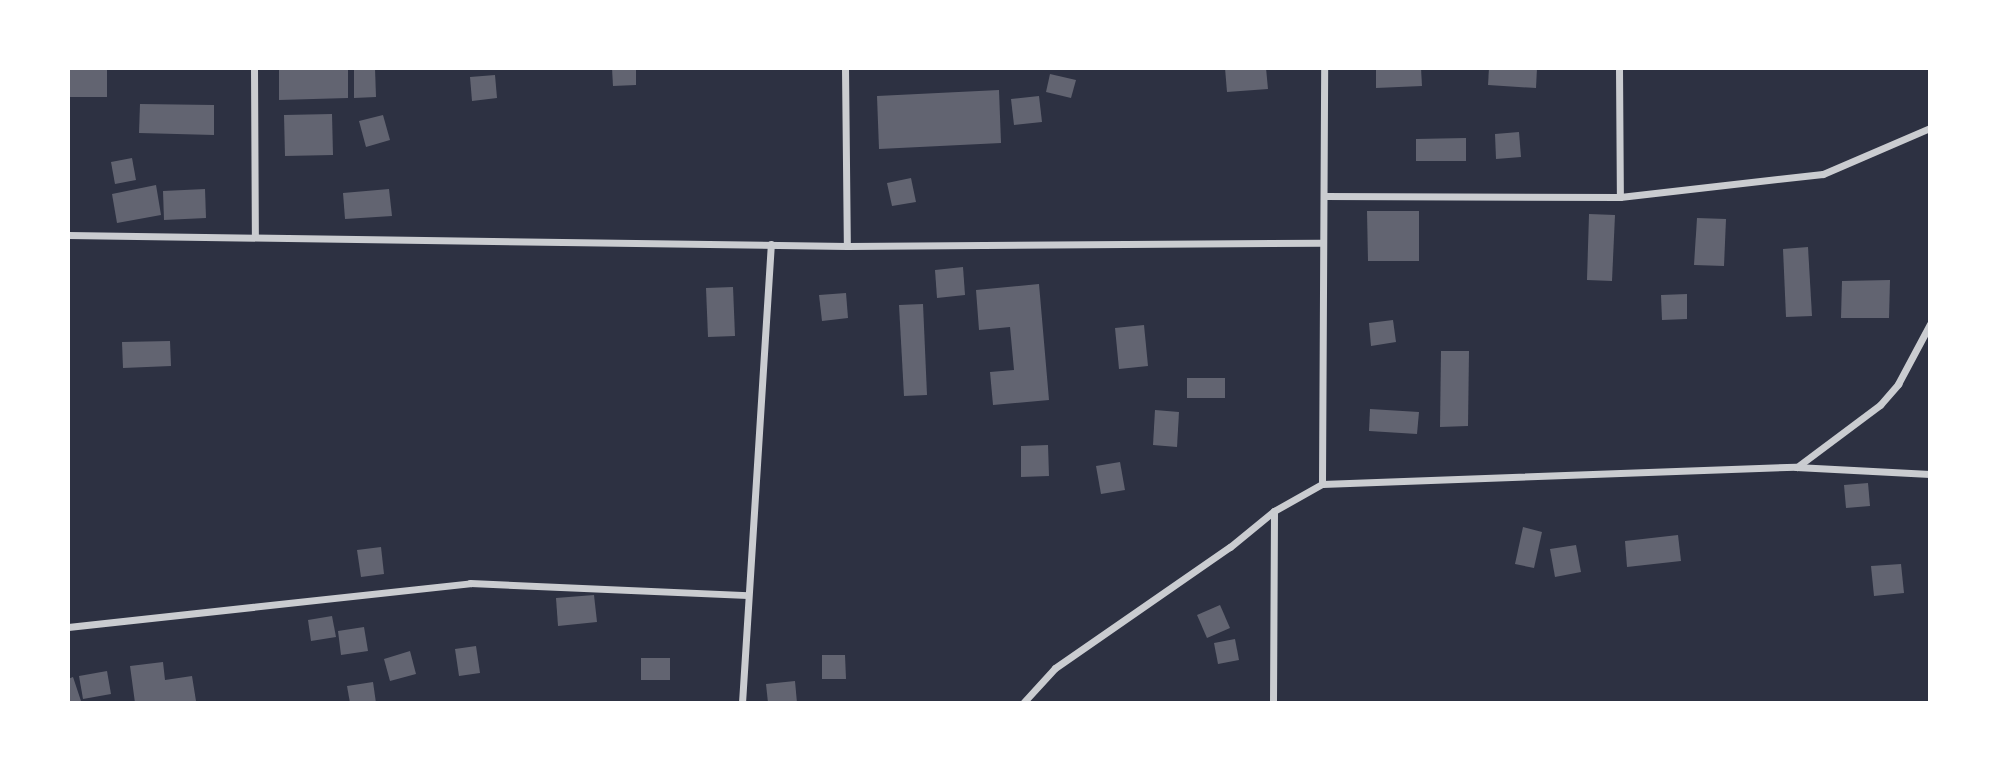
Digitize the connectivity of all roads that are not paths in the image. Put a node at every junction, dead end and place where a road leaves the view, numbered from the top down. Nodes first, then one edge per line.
1 (254, 68) edge
2 (845, 68) edge
3 (1324, 68) edge
4 (1619, 68) edge
5 (1930, 128) edge
6 (1324, 196) junction
7 (1620, 197) junction
8 (68, 235) edge
9 (255, 236) junction
10 (1322, 243) junction
11 (771, 244) junction
12 (847, 246) junction
13 (1930, 324) edge
14 (1796, 467) junction
15 (1930, 474) edge
16 (1322, 484) junction
17 (1274, 511) junction
18 (748, 595) junction
19 (68, 627) edge
20 (742, 703) edge
21 (1023, 703) edge
22 (1273, 703) edge

1 - 9 street
2 - 12 street
3 - 6 street
4 - 7 street
5 - 7 street
6 - 7 street
6 - 10 street
8 - 9 street
9 - 11 street
10 - 12 street
10 - 16 street
11 - 12 street
11 - 18 street
13 - 14 street
14 - 15 street
14 - 16 street
16 - 17 street
17 - 21 street
17 - 22 street
18 - 19 street
18 - 20 street

